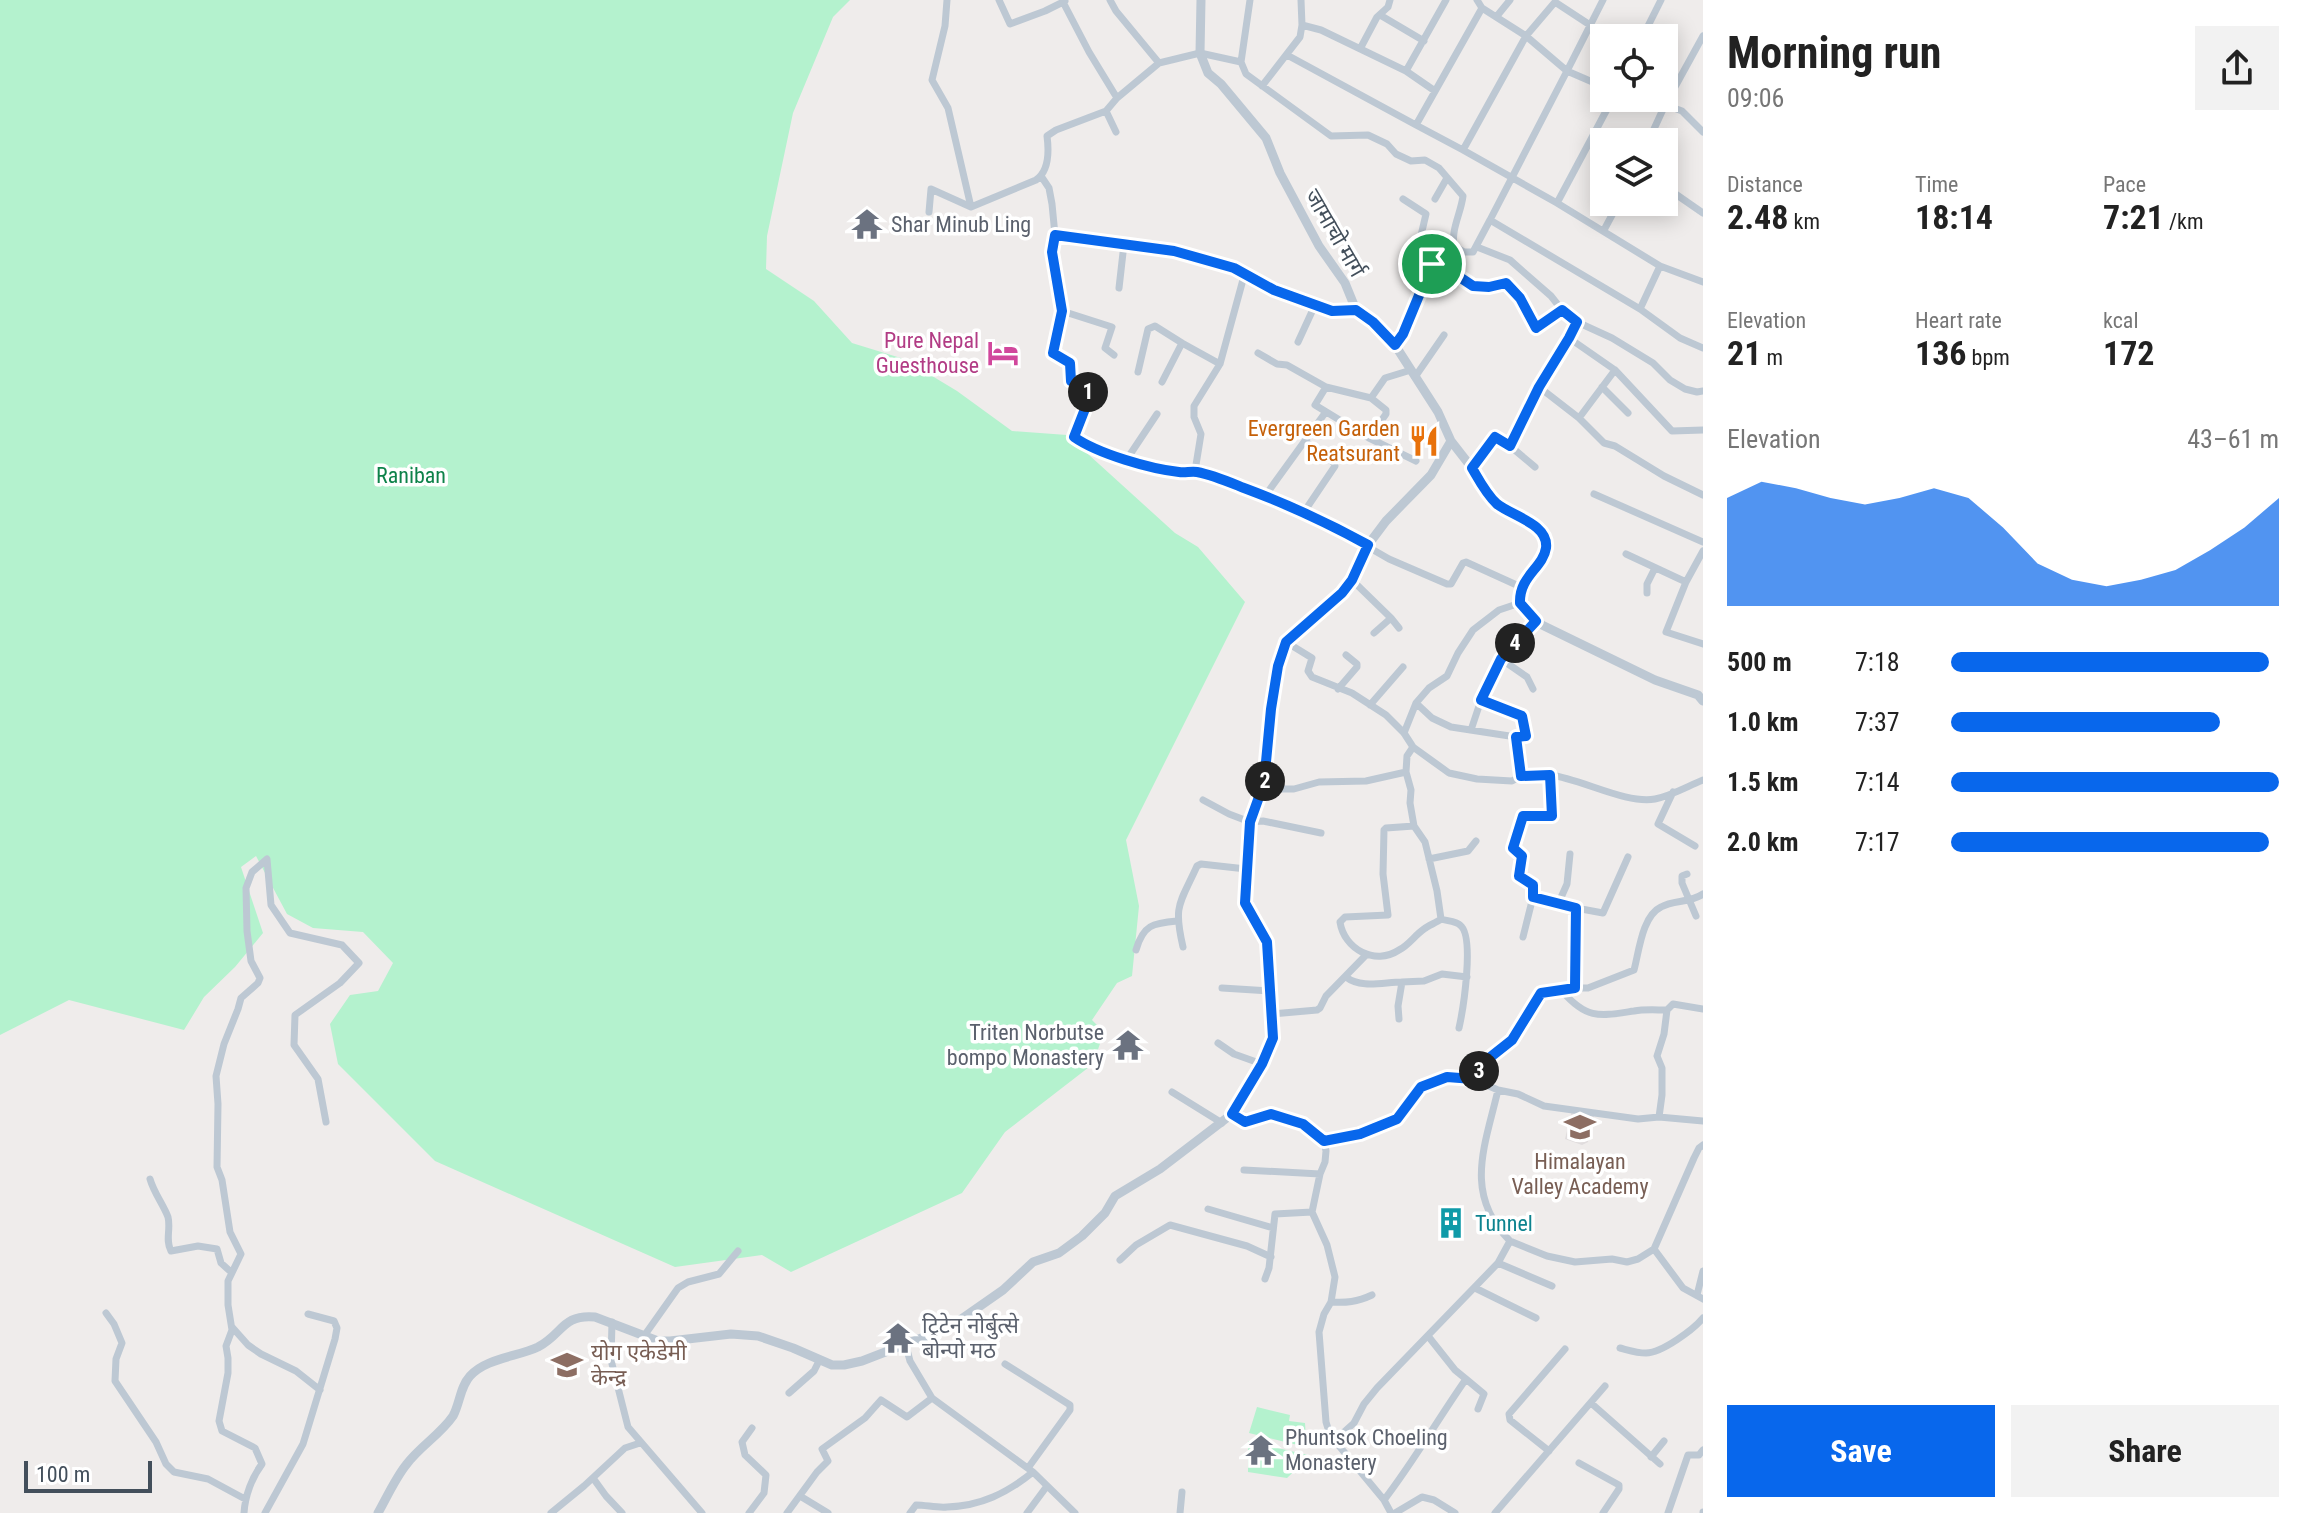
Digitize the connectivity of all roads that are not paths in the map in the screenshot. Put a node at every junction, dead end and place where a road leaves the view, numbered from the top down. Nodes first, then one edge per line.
1 (947, 0) edge
2 (999, 0) edge
3 (1110, 0) edge
4 (1201, 0) edge
5 (1250, 0) edge
6 (1301, 0) edge
7 (1390, 0) edge
8 (1446, 0) edge
9 (1477, 0) edge
10 (1510, 0) edge
11 (1603, 0) edge
12 (1661, 0) edge
13 (1065, 1) edge
14 (1482, 8) junction
15 (1380, 15) junction
16 (1497, 16) junction
17 (1591, 24) edge
18 (1649, 24) edge
19 (1302, 25) junction
20 (1590, 25) joint
21 (1526, 36) junction
22 (1703, 36) edge
23 (1424, 41) junction
24 (1360, 49) junction
25 (1200, 53) junction
26 (1699, 53) edge
27 (1287, 55) junction
28 (1241, 62) junction
29 (1159, 63) junction
30 (1406, 71) junction
31 (1567, 71) junction
32 (1590, 81) edge
33 (1678, 85) edge
34 (1262, 86) junction
35 (1435, 91) junction
36 (1117, 98) junction
37 (1678, 110) edge
38 (1106, 111) junction
39 (1606, 112) edge
40 (1416, 125) junction
41 (1116, 132) dead end
42 (1703, 132) edge
43 (1463, 150) junction
44 (1041, 176) junction
45 (1447, 178) junction
46 (1511, 178) junction
47 (1678, 196) edge
48 (1403, 199) dead end
49 (1435, 199) dead end
50 (1557, 203) junction
51 (971, 207) junction
52 (929, 212) dead end
53 (1703, 213) edge
54 (1612, 216) edge
55 (1490, 220) junction
56 (1604, 230) junction
57 (1055, 235) junction
58 (1124, 244) junction
59 (1477, 247) junction
60 (1432, 264) junction
61 (1660, 266) junction
62 (1244, 276) junction
63 (1703, 282) edge
64 (1119, 288) dead end
65 (1315, 305) junction
66 (1640, 309) junction
67 (1356, 310) junction
68 (1562, 310) junction
69 (1062, 311) junction
70 (1577, 322) junction
71 (1444, 335) dead end
72 (1569, 338) junction
73 (1298, 342) dead end
74 (1182, 343) junction
75 (1395, 345) junction
76 (1703, 348) edge
77 (1258, 353) dead end
78 (1114, 355) dead end
79 (1220, 364) junction
80 (1615, 370) junction
81 (1138, 372) dead end
82 (1413, 374) junction
83 (1162, 382) dead end
84 (1326, 387) junction
85 (1539, 387) junction
86 (1602, 387) junction
87 (1703, 391) edge
88 (1371, 398) junction
89 (1325, 413) junction
90 (1628, 413) dead end
91 (1157, 414) dead end
92 (1579, 418) junction
93 (1703, 430) edge
94 (1369, 438) junction
95 (1305, 441) junction
96 (1451, 441) junction
97 (1510, 446) junction
98 (1127, 459) junction
99 (1416, 461) dead end
100 (1535, 467) dead end
101 (1472, 468) junction
102 (1195, 471) junction
103 (1594, 494) dead end
104 (1703, 495) edge
105 (1265, 496) junction
106 (1304, 512) junction
107 (1703, 542) edge
108 (1368, 545) junction
109 (1703, 551) edge
110 (1626, 554) dead end
111 (1655, 568) junction
112 (1352, 580) junction
113 (1686, 582) junction
114 (1521, 587) junction
115 (1647, 593) dead end
116 (1520, 603) junction
117 (1391, 618) junction
118 (1536, 621) junction
119 (1399, 628) dead end
120 (1374, 633) dead end
121 (1286, 642) junction
122 (1703, 644) edge
123 (1346, 655) dead end
124 (1501, 659) junction
125 (1403, 667) dead end
126 (1338, 689) junction
127 (1533, 689) dead end
128 (1481, 700) junction
129 (1703, 701) edge
130 (1416, 703) junction
131 (1370, 705) junction
132 (1471, 730) junction
133 (1404, 733) junction
134 (1516, 737) junction
135 (1413, 747) junction
136 (1406, 772) junction
137 (1550, 775) junction
138 (1521, 776) junction
139 (1703, 780) edge
140 (1264, 783) junction
141 (1673, 792) junction
142 (1203, 800) dead end
143 (1250, 822) junction
144 (1414, 826) junction
145 (1321, 833) dead end
146 (1476, 841) dead end
147 (1695, 846) dead end
148 (1570, 854) dead end
149 (1628, 857) dead end
150 (1429, 859) junction
151 (1246, 869) junction
152 (1687, 874) dead end
153 (1703, 894) edge
154 (1533, 897) junction
155 (1689, 901) junction
156 (1559, 902) junction
157 (1576, 908) junction
158 (1696, 916) dead end
159 (1441, 919) junction
160 (1177, 921) junction
161 (1523, 937) dead end
162 (1183, 947) dead end
163 (1136, 950) dead end
164 (1366, 955) junction
165 (1346, 977) junction
166 (1467, 977) junction
167 (1402, 982) junction
168 (1222, 988) dead end
169 (1575, 988) junction
170 (1270, 991) junction
171 (1562, 991) junction
172 (1703, 1009) edge
173 (1667, 1010) junction
174 (1272, 1014) junction
175 (1399, 1019) dead end
176 (1459, 1028) dead end
177 (1218, 1043) dead end
178 (1262, 1064) junction
179 (1473, 1079) junction
180 (1498, 1090) junction
181 (1172, 1092) dead end
182 (1232, 1114) junction
183 (1659, 1117) junction
184 (1703, 1121) edge
185 (326, 1122) dead end
186 (1222, 1123) junction
187 (1324, 1141) junction
188 (1703, 1145) edge
189 (1244, 1170) dead end
190 (1320, 1174) junction
191 (150, 1179) dead end
192 (1208, 1209) dead end
193 (1312, 1212) junction
194 (1273, 1228) junction
195 (1510, 1241) junction
196 (1654, 1249) junction
197 (738, 1251) dead end
198 (1271, 1257) junction
199 (1120, 1260) dead end
200 (1498, 1263) junction
201 (1703, 1271) edge
202 (231, 1272) junction
203 (1265, 1279) dead end
204 (1552, 1286) dead end
205 (1475, 1288) junction
206 (1372, 1295) dead end
207 (1700, 1297) edge
208 (1331, 1302) junction
209 (106, 1313) dead end
210 (308, 1314) dead end
211 (1536, 1318) dead end
212 (1703, 1318) edge
213 (612, 1322) junction
214 (232, 1327) junction
215 (644, 1336) junction
216 (1428, 1336) junction
217 (906, 1346) junction
218 (1620, 1348) dead end
219 (1565, 1349) dead end
220 (819, 1361) junction
221 (1005, 1364) dead end
222 (1466, 1379) junction
223 (1605, 1386) dead end
224 (320, 1390) junction
225 (789, 1393) dead end
226 (932, 1398) junction
227 (1591, 1403) junction
228 (1478, 1409) dead end
229 (752, 1428) dead end
230 (1334, 1441) junction
231 (1664, 1441) dead end
232 (640, 1443) junction
233 (1703, 1450) edge
234 (1549, 1451) junction
235 (1651, 1457) junction
236 (1579, 1463) dead end
237 (1660, 1464) dead end
238 (1031, 1470) junction
239 (593, 1478) junction
240 (1047, 1486) junction
241 (1182, 1492) dead end
242 (800, 1496) junction
243 (245, 1499) junction
244 (1384, 1500) junction
245 (244, 1513) edge
246 (265, 1513) edge
247 (378, 1513) edge
248 (551, 1513) edge
249 (622, 1513) edge
250 (702, 1513) edge
251 (749, 1513) edge
252 (787, 1513) edge
253 (828, 1513) edge
254 (910, 1513) edge
255 (1027, 1513) edge
256 (1075, 1513) edge
257 (1180, 1513) edge
258 (1393, 1513) edge
259 (1455, 1513) edge
260 (1495, 1513) edge
261 (1603, 1513) edge
262 (1668, 1513) edge

1 - 51 street
2 - 13 street
3 - 29 street
4 - 25 street
5 - 28 street
6 - 19 street
7 - 15 street
8 - 23 street
9 - 14 street
10 - 16 street
11 - 17 street
12 - 18 street
13 - 36 street
14 - 16 street
14 - 35 street
15 - 23 street
15 - 24 street
16 - 21 street
19 - 24 street
19 - 27 street
20 - 21 street
20 - 31 street
21 - 31 street
21 - 43 street
22 - 26 street
23 - 30 street
24 - 30 street
25 - 28 street
25 - 29 street
25 - 67 street, जामाचो मार्ग
26 - 33 street
27 - 34 street
27 - 40 street
28 - 34 street
29 - 36 street
30 - 35 street
31 - 32 street
31 - 46 street
34 - 45 street
35 - 40 street
36 - 38 street
37 - 42 street
38 - 41 street
38 - 44 street
39 - 50 street
40 - 43 street
43 - 46 street
44 - 51 street
44 - 57 street
45 - 49 street
45 - 59 street
46 - 50 street
46 - 55 street
47 - 53 street
48 - 60 street
50 - 56 street
51 - 52 street
54 - 56 street
55 - 59 street
55 - 66 street
56 - 61 street
57 - 58 street
57 - 69 street
58 - 62 street
58 - 64 street
59 - 68 street
60 - 68 street
60 - 75 street
61 - 63 street
61 - 66 street
62 - 65 street
62 - 79 street
65 - 67 street
65 - 73 street
66 - 76 street
67 - 75 street, जामाचो मार्ग
68 - 70 street
69 - 78 street
69 - 98 street
70 - 72 street
70 - 87 street
71 - 82 street
72 - 80 street
72 - 85 street
74 - 79 street
74 - 81 street
74 - 83 street
75 - 82 street, जामाचो मार्ग
77 - 84 street
79 - 102 street
80 - 86 street
80 - 93 street
82 - 88 street
82 - 96 street, जामाचो मार्ग
84 - 88 street
84 - 89 street
85 - 92 street
85 - 97 street
86 - 90 street
86 - 92 street
88 - 94 street
89 - 94 street
89 - 95 street
91 - 98 street
92 - 104 street
94 - 99 street
95 - 105 street
95 - 106 street
96 - 101 street, जामाचो मार्ग
96 - 108 street
97 - 100 street
97 - 101 street
98 - 102 street
101 - 114 street, जामाचो मार्ग
102 - 105 street
103 - 107 street
105 - 106 street
106 - 108 street
108 - 112 street
108 - 114 street
109 - 113 street
110 - 111 street
111 - 113 street
111 - 115 street
112 - 117 street
112 - 121 street
113 - 122 street
114 - 116 street
116 - 118 street
116 - 130 street
117 - 119 street
117 - 120 street
118 - 124 street
118 - 129 street
121 - 126 street
121 - 140 street
123 - 126 street
124 - 127 street
124 - 128 street
125 - 131 street
126 - 131 street
128 - 132 street
128 - 134 street
130 - 132 street
130 - 133 street
131 - 133 street
132 - 134 street
133 - 135 street
134 - 138 street
135 - 136 street
135 - 138 street
136 - 140 street
136 - 144 street
137 - 138 street
137 - 141 street
137 - 154 street
139 - 141 street
140 - 143 street
141 - 147 street
142 - 143 street
143 - 145 street
143 - 151 street
144 - 150 street
144 - 164 street
146 - 150 street
148 - 156 street
149 - 157 street
150 - 159 street
151 - 160 street
151 - 170 street
152 - 155 street
153 - 155 street
154 - 156 street
154 - 161 street
155 - 158 street
155 - 169 street
156 - 157 street
157 - 169 street
159 - 164 street
159 - 166 street
160 - 162 street
160 - 163 street
164 - 165 street
165 - 167 street
165 - 174 street
166 - 167 street
166 - 176 street
167 - 175 street
168 - 170 street
169 - 171 street
170 - 174 street
171 - 173 street
171 - 179 street
172 - 173 street
173 - 183 street
174 - 178 street
177 - 178 street
178 - 182 street
179 - 180 street
179 - 187 street
180 - 183 street
180 - 195 street
181 - 186 street
182 - 186 street
182 - 187 street
183 - 184 street
185 - 202 street
186 - 217 street
187 - 190 street
188 - 196 street
189 - 190 street
190 - 193 street
191 - 202 street
192 - 194 street
193 - 194 street
193 - 208 street
194 - 198 street
195 - 196 street
195 - 200 street
196 - 207 street
197 - 215 street
198 - 199 street
198 - 203 street
200 - 204 street
200 - 205 street
201 - 207 street
202 - 214 street
205 - 211 street
205 - 216 street
206 - 208 street
208 - 230 street
209 - 243 street
210 - 224 street
212 - 218 street
213 - 215 street
213 - 232 street
213 - 247 street
214 - 224 street
214 - 243 street
215 - 220 street
216 - 222 street
216 - 230 street
217 - 220 street
217 - 226 street
219 - 234 street
220 - 225 street
221 - 238 street
222 - 228 street
222 - 244 street
223 - 227 street
224 - 246 street
226 - 238 street
226 - 242 street
227 - 234 street
227 - 235 street
229 - 251 street
230 - 244 street
231 - 235 street
232 - 239 street
232 - 250 street
233 - 262 street
234 - 260 street
235 - 237 street
236 - 261 street
238 - 240 street
238 - 254 street
239 - 248 street
239 - 249 street
240 - 255 street
240 - 256 street
241 - 257 street
242 - 252 street
242 - 253 street
243 - 245 street
244 - 258 street
258 - 259 street

